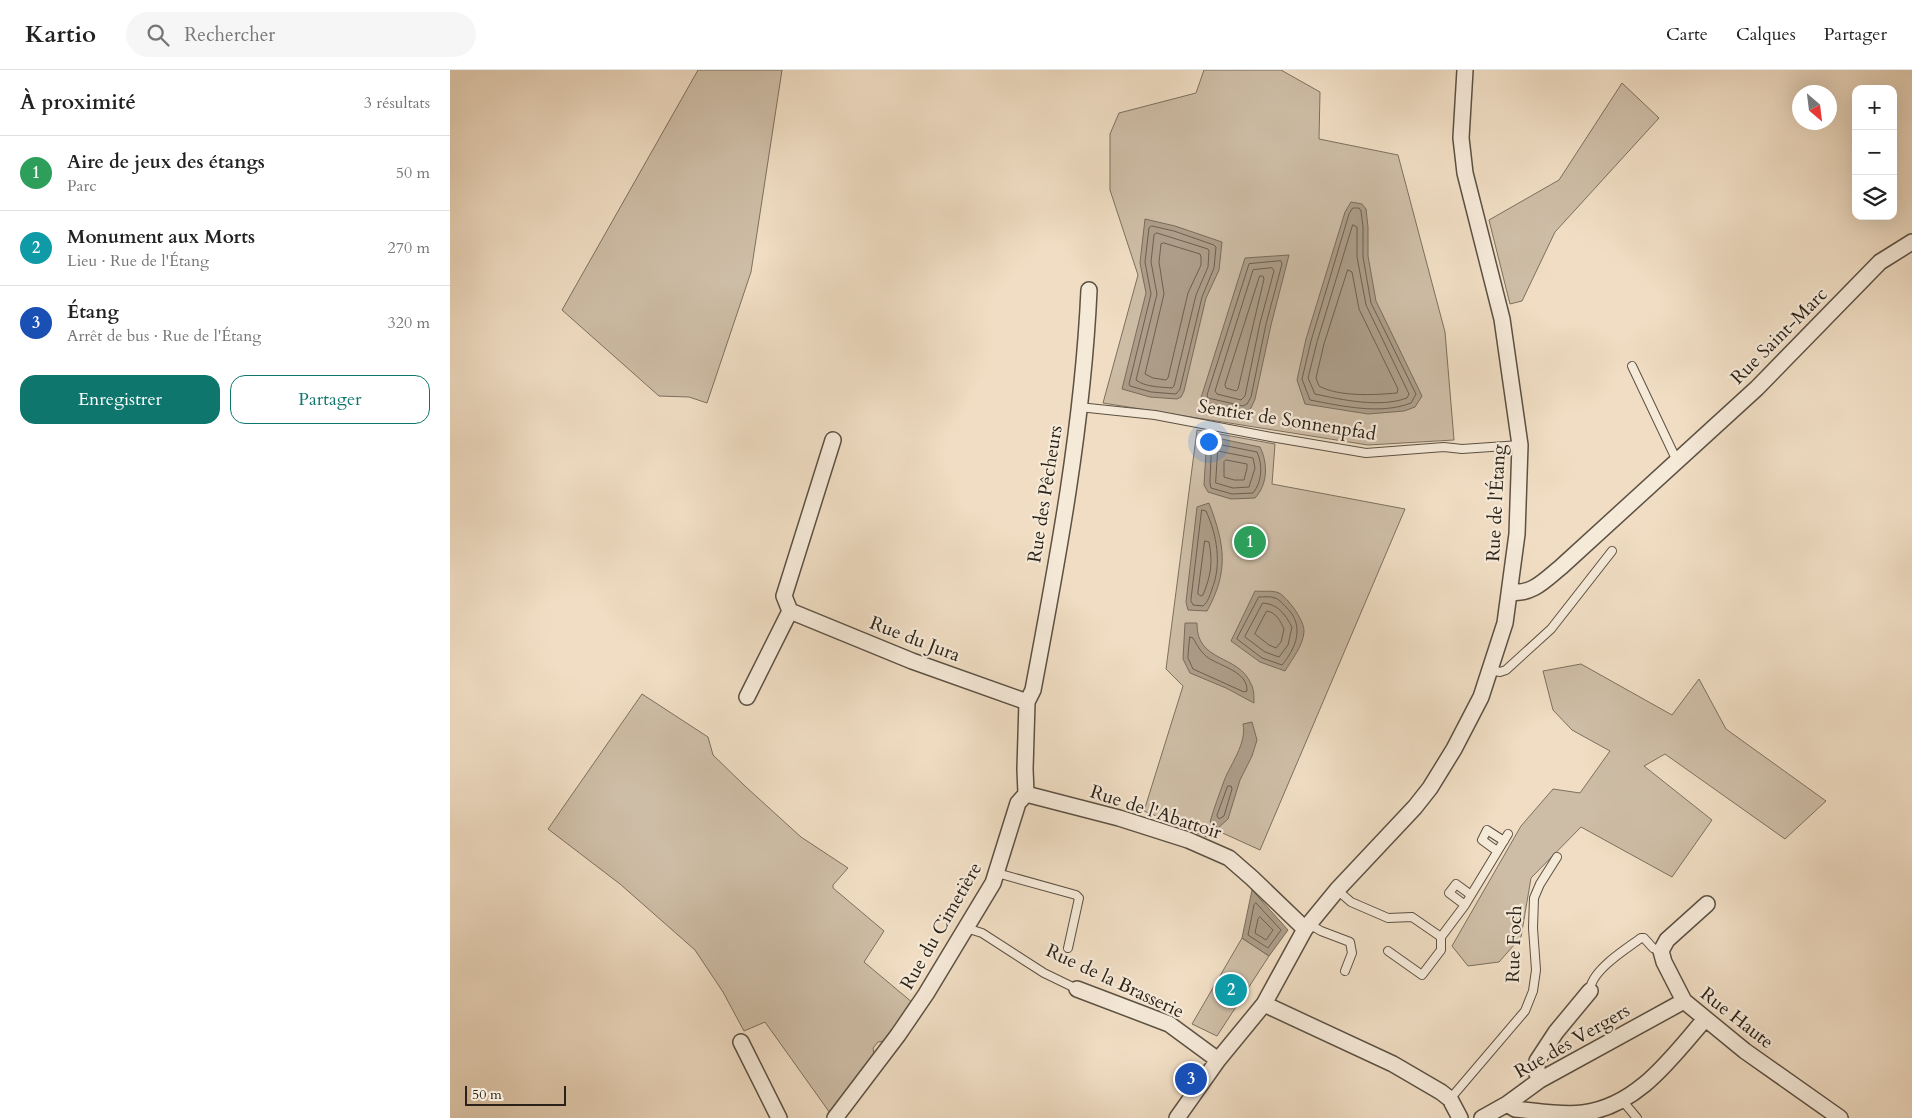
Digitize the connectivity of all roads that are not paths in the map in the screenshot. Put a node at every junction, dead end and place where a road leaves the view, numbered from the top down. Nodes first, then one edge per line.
1 (1465, 70) edge
2 (1912, 242) edge
3 (1088, 290) dead end
4 (1632, 366) dead end
5 (1079, 407) junction
6 (833, 440) dead end
7 (1520, 445) junction
8 (1677, 462) junction
9 (1612, 551) dead end
10 (1511, 592) junction
11 (790, 611) junction
12 (1491, 670) junction
13 (747, 697) dead end
14 (1026, 702) junction
15 (1026, 794) junction
16 (1497, 851) junction
17 (1558, 857) dead end
18 (997, 873) junction
19 (1337, 890) junction
20 (1471, 895) junction
21 (1707, 904) dead end
22 (1465, 905) junction
23 (1307, 927) junction
24 (966, 928) junction
25 (1441, 937) junction
26 (1068, 948) dead end
27 (1388, 951) dead end
28 (1661, 951) junction
29 (1345, 971) dead end
30 (1077, 989) joint
31 (1590, 991) joint
32 (1684, 1001) junction
33 (1264, 1004) junction
34 (1705, 1019) junction
35 (741, 1042) dead end
36 (1218, 1060) junction
37 (1540, 1080) junction
38 (1622, 1099) junction
39 (1450, 1100) junction
40 (1507, 1104) junction
41 (779, 1118) edge
42 (835, 1118) edge
43 (1177, 1118) edge
44 (1460, 1118) edge
45 (1482, 1118) edge
46 (1637, 1118) edge
47 (1840, 1118) edge

1 - 7 street, Rue de l'Étang
2 - 8 street, Rue Saint-Marc
3 - 5 street, Rue des Pêcheurs
4 - 8 lane
5 - 7 lane, Sentier de Sonnenpfad
5 - 14 street, Rue des Pêcheurs
6 - 11 street
7 - 10 street, Rue de l'Étang
8 - 10 street, Rue Saint-Marc
9 - 12 lane
10 - 12 street, Rue de l'Étang
11 - 13 street
11 - 14 street, Rue du Jura
12 - 19 street, Rue de l'Étang
14 - 15 street
15 - 18 street, Rue du Cimetière
15 - 23 street, Rue de l'Abattoir
16 - 16 lane
16 - 20 lane
17 - 39 lane, Rue Foch
18 - 24 street, Rue du Cimetière
18 - 26 lane
19 - 23 street, Rue de l'Étang
19 - 25 lane
20 - 22 lane
20 - 22 lane
21 - 28 street
22 - 25 lane
23 - 29 lane
23 - 33 street, Rue de l'Étang
24 - 30 lane, Rue de la Brasserie
24 - 42 street, Rue du Cimetière
25 - 27 lane
28 - 31 lane
28 - 32 street, Rue Haute
30 - 36 street, Rue de la Brasserie
31 - 37 street
32 - 34 street, Rue Haute
32 - 37 street, Rue des Vergers
33 - 36 street, Rue de l'Étang
33 - 39 street
34 - 38 street
34 - 47 street, Rue Haute
35 - 41 street
36 - 43 street, Rue de l'Étang
37 - 40 street, Rue des Vergers
38 - 40 street
38 - 46 lane
39 - 44 street
40 - 45 street, Rue des Vergers

